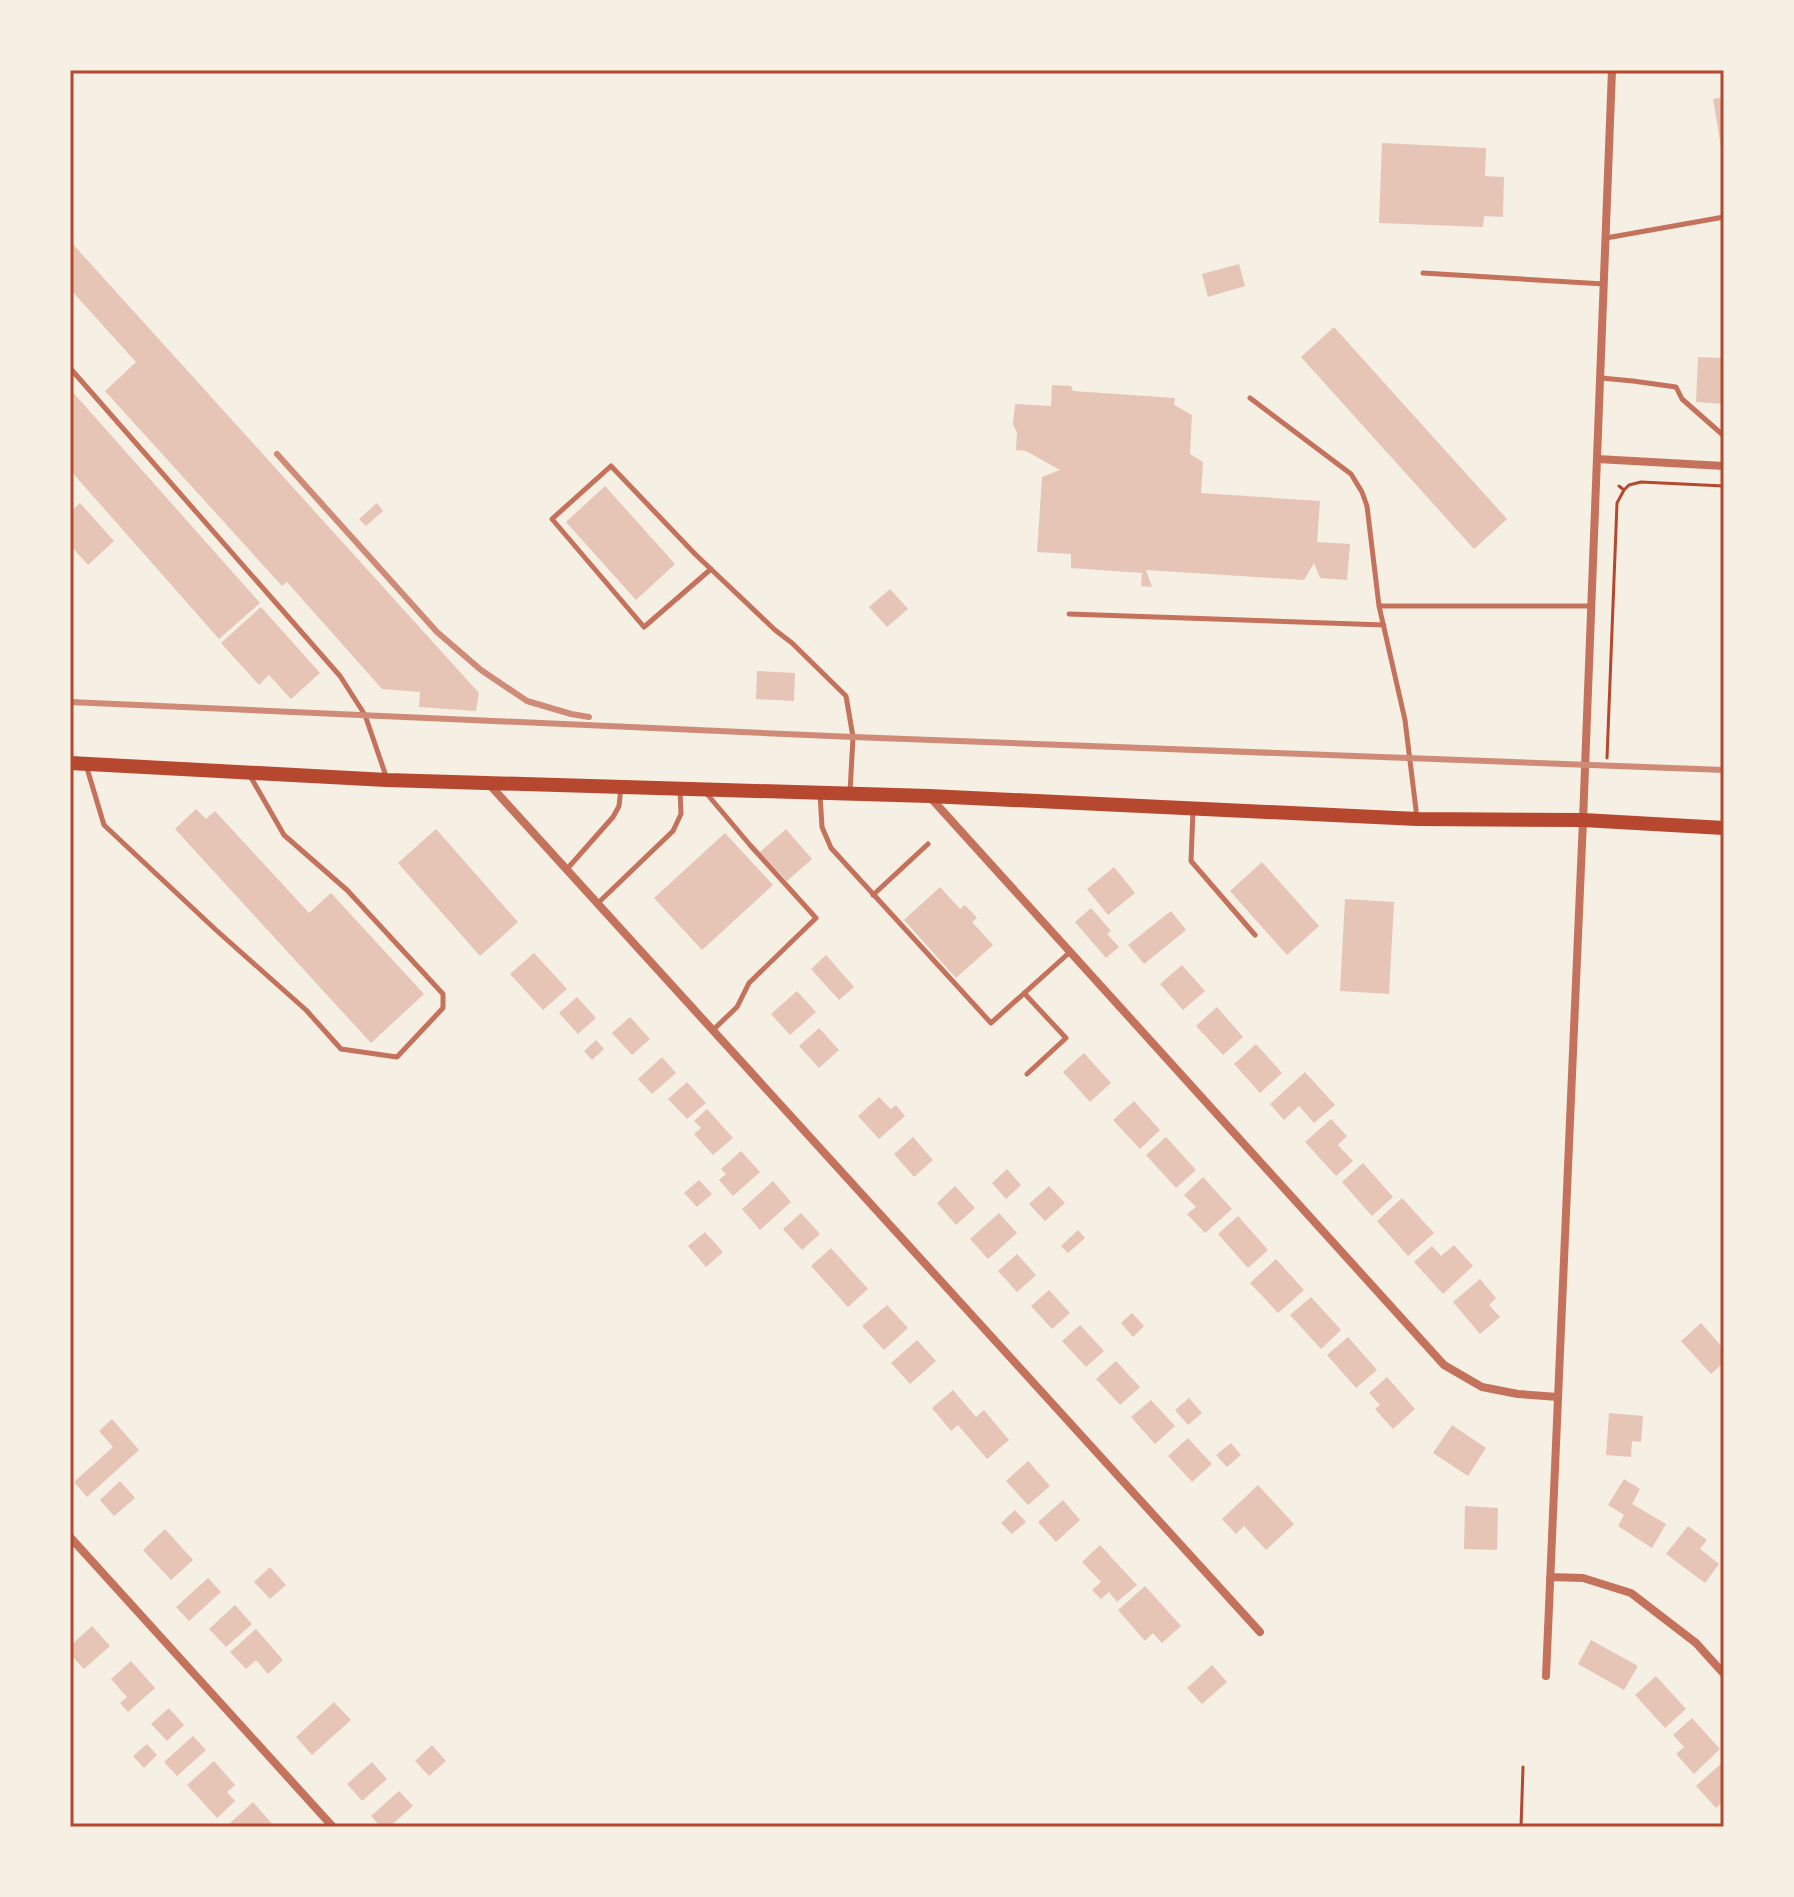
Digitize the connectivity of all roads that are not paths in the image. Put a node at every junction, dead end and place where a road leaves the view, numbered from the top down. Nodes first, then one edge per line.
1 (1612, 70) edge
2 (1724, 217) edge
3 (1605, 239) junction
4 (1423, 273) dead end
5 (1604, 284) junction
6 (70, 368) edge
7 (1600, 378) junction
8 (1250, 398) dead end
9 (1724, 436) edge
10 (1597, 459) junction
11 (1724, 466) edge
12 (711, 569) junction
13 (1379, 606) junction
14 (1591, 606) junction
15 (1069, 614) dead end
16 (1384, 625) junction
17 (70, 763) edge
18 (86, 764) junction
19 (248, 772) junction
20 (387, 780) junction
21 (488, 782) junction
22 (621, 786) junction
23 (680, 788) junction
24 (704, 790) junction
25 (820, 793) junction
26 (850, 793) junction
27 (929, 796) junction
28 (1193, 809) junction
29 (1417, 819) junction
30 (1583, 820) junction
31 (1724, 828) edge
32 (928, 844) dead end
33 (567, 869) junction
34 (873, 895) junction
35 (598, 903) junction
36 (1255, 935) dead end
37 (1070, 952) junction
38 (1024, 993) junction
39 (713, 1030) junction
40 (1027, 1074) dead end
41 (1558, 1397) junction
42 (70, 1537) edge
43 (1550, 1577) junction
44 (1260, 1632) dead end
45 (1724, 1674) edge
46 (1546, 1676) dead end
47 (333, 1827) edge

1 - 3 street
2 - 3 lane
3 - 5 street
4 - 5 lane
5 - 7 street
6 - 20 lane
7 - 9 lane
7 - 10 street
8 - 13 lane
10 - 11 street
10 - 14 street
12 - 12 lane
12 - 26 lane
13 - 14 lane
13 - 16 lane
14 - 30 street
15 - 16 lane
16 - 29 lane
17 - 18 main road
18 - 19 main road
18 - 19 lane
19 - 20 main road
20 - 21 main road
21 - 22 main road
21 - 33 street
22 - 23 main road
22 - 33 lane
23 - 24 main road
23 - 35 lane
24 - 25 main road
24 - 39 lane
25 - 26 main road
25 - 34 lane
26 - 27 main road
27 - 28 main road
27 - 37 street
28 - 29 main road
28 - 36 lane
29 - 30 main road
30 - 31 main road
30 - 41 street
32 - 34 lane
33 - 35 street
34 - 38 lane
35 - 39 street
37 - 38 lane
37 - 41 street
38 - 40 lane
39 - 44 street
41 - 43 street
42 - 47 street
43 - 45 street
43 - 46 street

